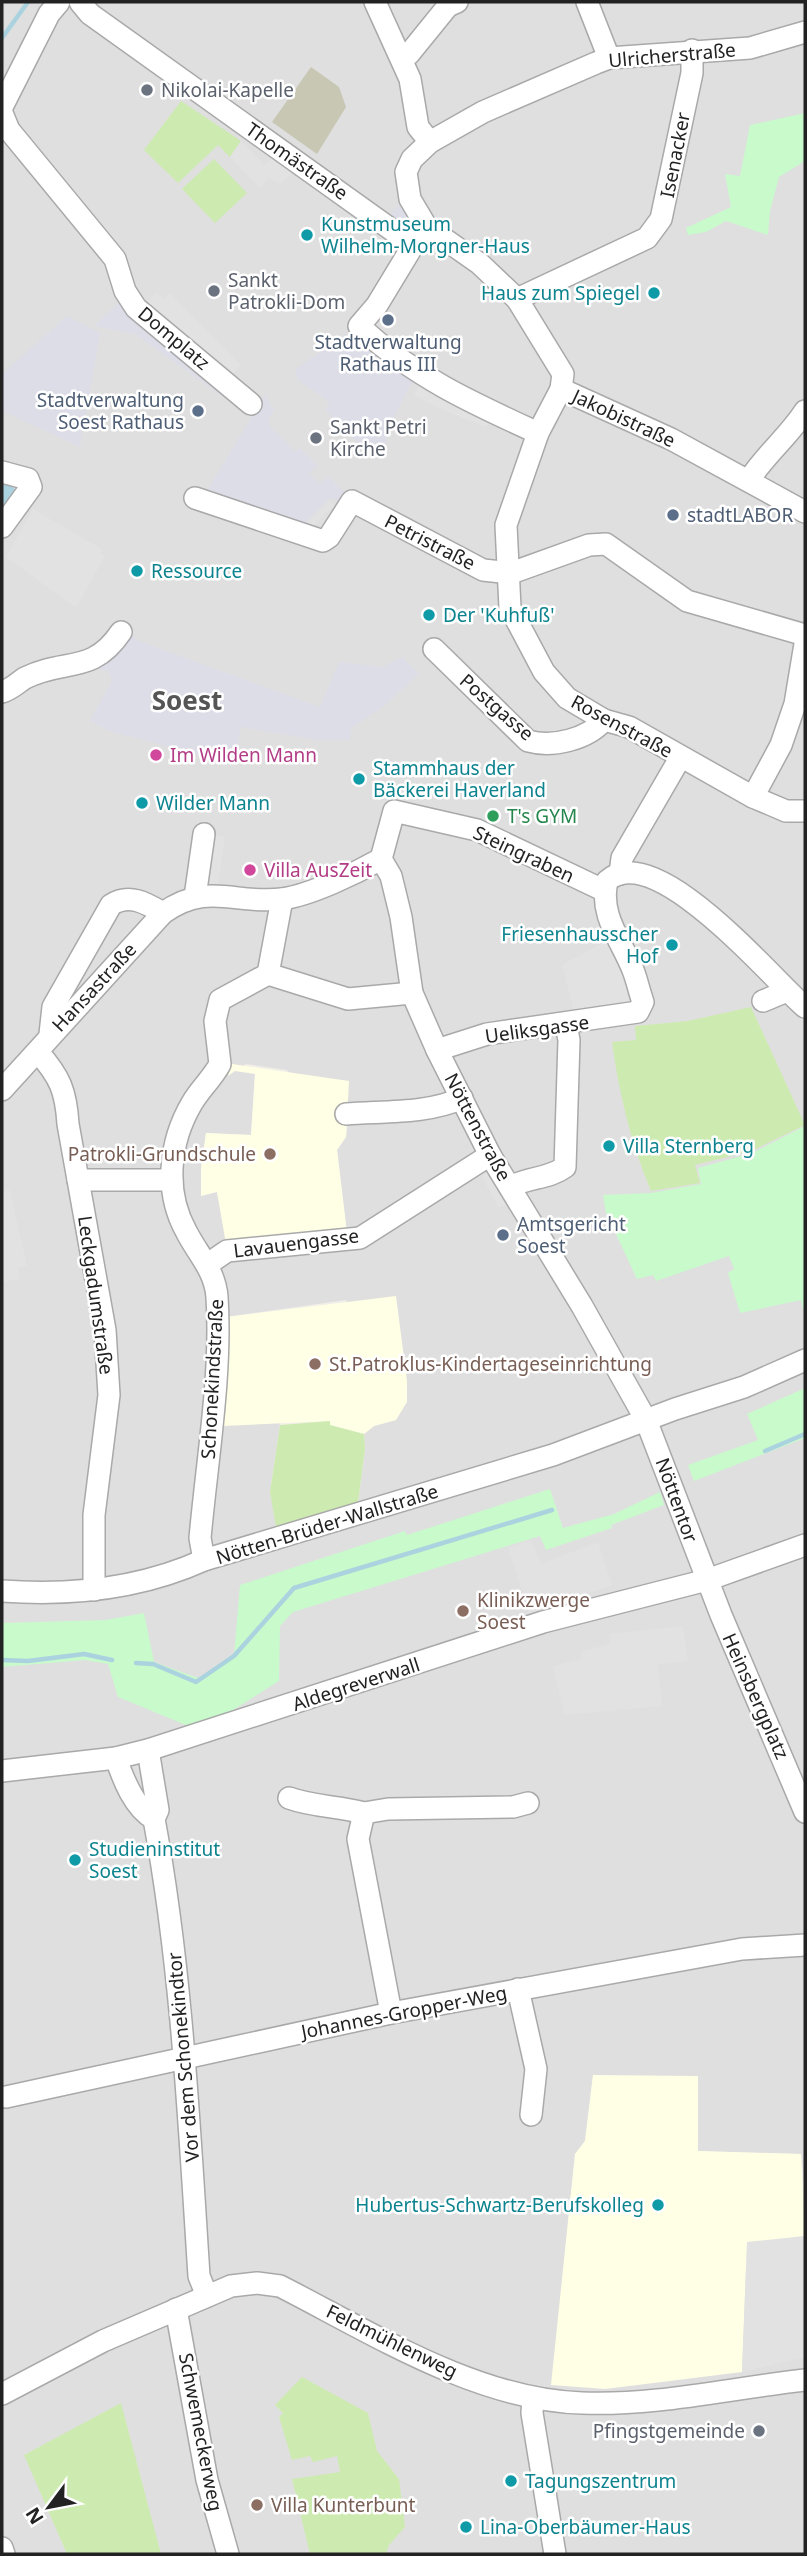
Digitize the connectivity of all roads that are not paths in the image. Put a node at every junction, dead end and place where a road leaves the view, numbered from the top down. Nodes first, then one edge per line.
1 (59, 2) edge
2 (80, 2) edge
3 (375, 2) edge
4 (457, 2) edge
5 (587, 2) edge
6 (805, 32) edge
7 (692, 50) junction
8 (402, 58) junction
9 (609, 58) junction
10 (2, 107) edge
11 (4, 128) edge
12 (430, 142) junction
13 (426, 226) junction
14 (413, 245) junction
15 (517, 299) junction
16 (561, 389) junction
17 (251, 404) dead end
18 (805, 411) edge
19 (538, 433) junction
20 (799, 433) edge
21 (2, 472) edge
22 (749, 480) junction
23 (195, 498) dead end
24 (805, 512) edge
25 (2, 527) edge
26 (511, 573) junction
27 (121, 632) dead end
28 (805, 635) edge
29 (805, 644) edge
30 (433, 649) dead end
31 (2, 692) edge
32 (604, 720) junction
33 (680, 758) junction
34 (752, 797) junction
35 (805, 811) edge
36 (204, 834) dead end
37 (381, 859) junction
38 (620, 874) junction
39 (605, 891) junction
40 (203, 896) junction
41 (282, 899) junction
42 (163, 913) junction
43 (268, 974) junction
44 (787, 992) junction
45 (412, 993) junction
46 (763, 1001) dead end
47 (805, 1007) edge
48 (566, 1025) junction
49 (44, 1043) junction
50 (437, 1050) junction
51 (2, 1090) edge
52 (462, 1098) junction
53 (346, 1114) dead end
54 (490, 1155) junction
55 (78, 1180) junction
56 (171, 1180) junction
57 (510, 1187) junction
58 (208, 1264) junction
59 (805, 1360) edge
60 (646, 1420) junction
61 (805, 1545) edge
62 (204, 1560) junction
63 (707, 1580) junction
64 (94, 1590) junction
65 (2, 1591) edge
66 (148, 1750) junction
67 (116, 1758) junction
68 (2, 1771) edge
69 (289, 1798) dead end
70 (528, 1803) dead end
71 (805, 1812) edge
72 (364, 1813) junction
73 (154, 1819) junction
74 (805, 1945) edge
75 (518, 1989) junction
76 (391, 2013) junction
77 (185, 2056) junction
78 (6, 2097) dead end
79 (531, 2115) dead end
80 (207, 2296) junction
81 (176, 2309) junction
82 (805, 2380) edge
83 (2, 2394) edge
84 (533, 2398) junction
85 (2, 2547) edge
86 (5, 2554) edge
87 (228, 2554) edge
88 (555, 2554) edge

1 - 10 street
2 - 14 street, Thomästraße
3 - 8 street
4 - 8 street
5 - 9 street
6 - 7 street, Ulricherstraße
7 - 9 street, Ulricherstraße
7 - 15 street, Isenacker
8 - 12 street
9 - 12 street, Ulricherstraße
11 - 17 street, Domplatz
12 - 13 street
13 - 14 street
13 - 15 street, Jakobistraße
14 - 19 street
15 - 16 street, Jakobistraße
16 - 19 street, Rosenstraße
16 - 22 street, Jakobistraße
18 - 20 street
19 - 26 street, Rosenstraße
20 - 22 street
21 - 25 street
22 - 24 street, Jakobistraße
23 - 26 street, Petristraße
26 - 28 street
26 - 32 street, Rosenstraße
27 - 31 street
29 - 34 street
30 - 32 street, Postgasse
32 - 33 street, Rosenstraße
33 - 34 street, Rosenstraße
33 - 38 street
34 - 35 street, Rosenstraße
36 - 40 street
37 - 39 street, Steingraben
37 - 41 street
37 - 45 street, Nöttenstraße
38 - 39 street
38 - 44 street
39 - 48 street, Ueliksgasse
40 - 41 street
40 - 42 street, Hansastraße
41 - 43 street
42 - 49 street, Hansastraße
42 - 49 street
43 - 45 street
43 - 56 street, Schonekindstraße
44 - 46 street
44 - 47 street
45 - 50 street, Nöttenstraße
48 - 50 street, Ueliksgasse
48 - 57 street
49 - 51 street, Hansastraße
49 - 55 street, Leckgadumstraße
50 - 52 street, Nöttenstraße
52 - 53 street
52 - 54 street, Nöttenstraße
54 - 57 street, Nöttenstraße
54 - 58 street, Lavauengasse
55 - 56 street
55 - 64 street, Leckgadumstraße
56 - 58 street, Schonekindstraße
57 - 60 street, Nöttenstraße
58 - 62 street, Schonekindstraße
59 - 60 street, Nötten-Brüder-Wallstraße
60 - 62 street, Nötten-Brüder-Wallstraße
60 - 63 street, Nöttentor
61 - 63 street, Aldegreverwall
62 - 64 street, Nötten-Brüder-Wallstraße
63 - 66 street, Aldegreverwall
63 - 71 street, Heinsbergplatz
64 - 65 street, Nötten-Brüder-Wallstraße
66 - 67 street, Aldegreverwall
66 - 73 street, Vor dem Schonekindtor
67 - 68 street, Aldegreverwall
67 - 73 street
69 - 72 street
70 - 72 street
72 - 76 street
73 - 77 street, Vor dem Schonekindtor
74 - 75 street, Johannes-Gropper-Weg
75 - 76 street, Johannes-Gropper-Weg
75 - 79 street
76 - 77 street, Johannes-Gropper-Weg
77 - 78 street, Johannes-Gropper-Weg
77 - 80 street, Vor dem Schonekindtor
80 - 81 street, Feldmühlenweg
80 - 84 street, Feldmühlenweg
81 - 83 street, Feldmühlenweg
81 - 87 street, Schwemeckerweg
82 - 84 street, Feldmühlenweg
84 - 88 street
85 - 86 street

